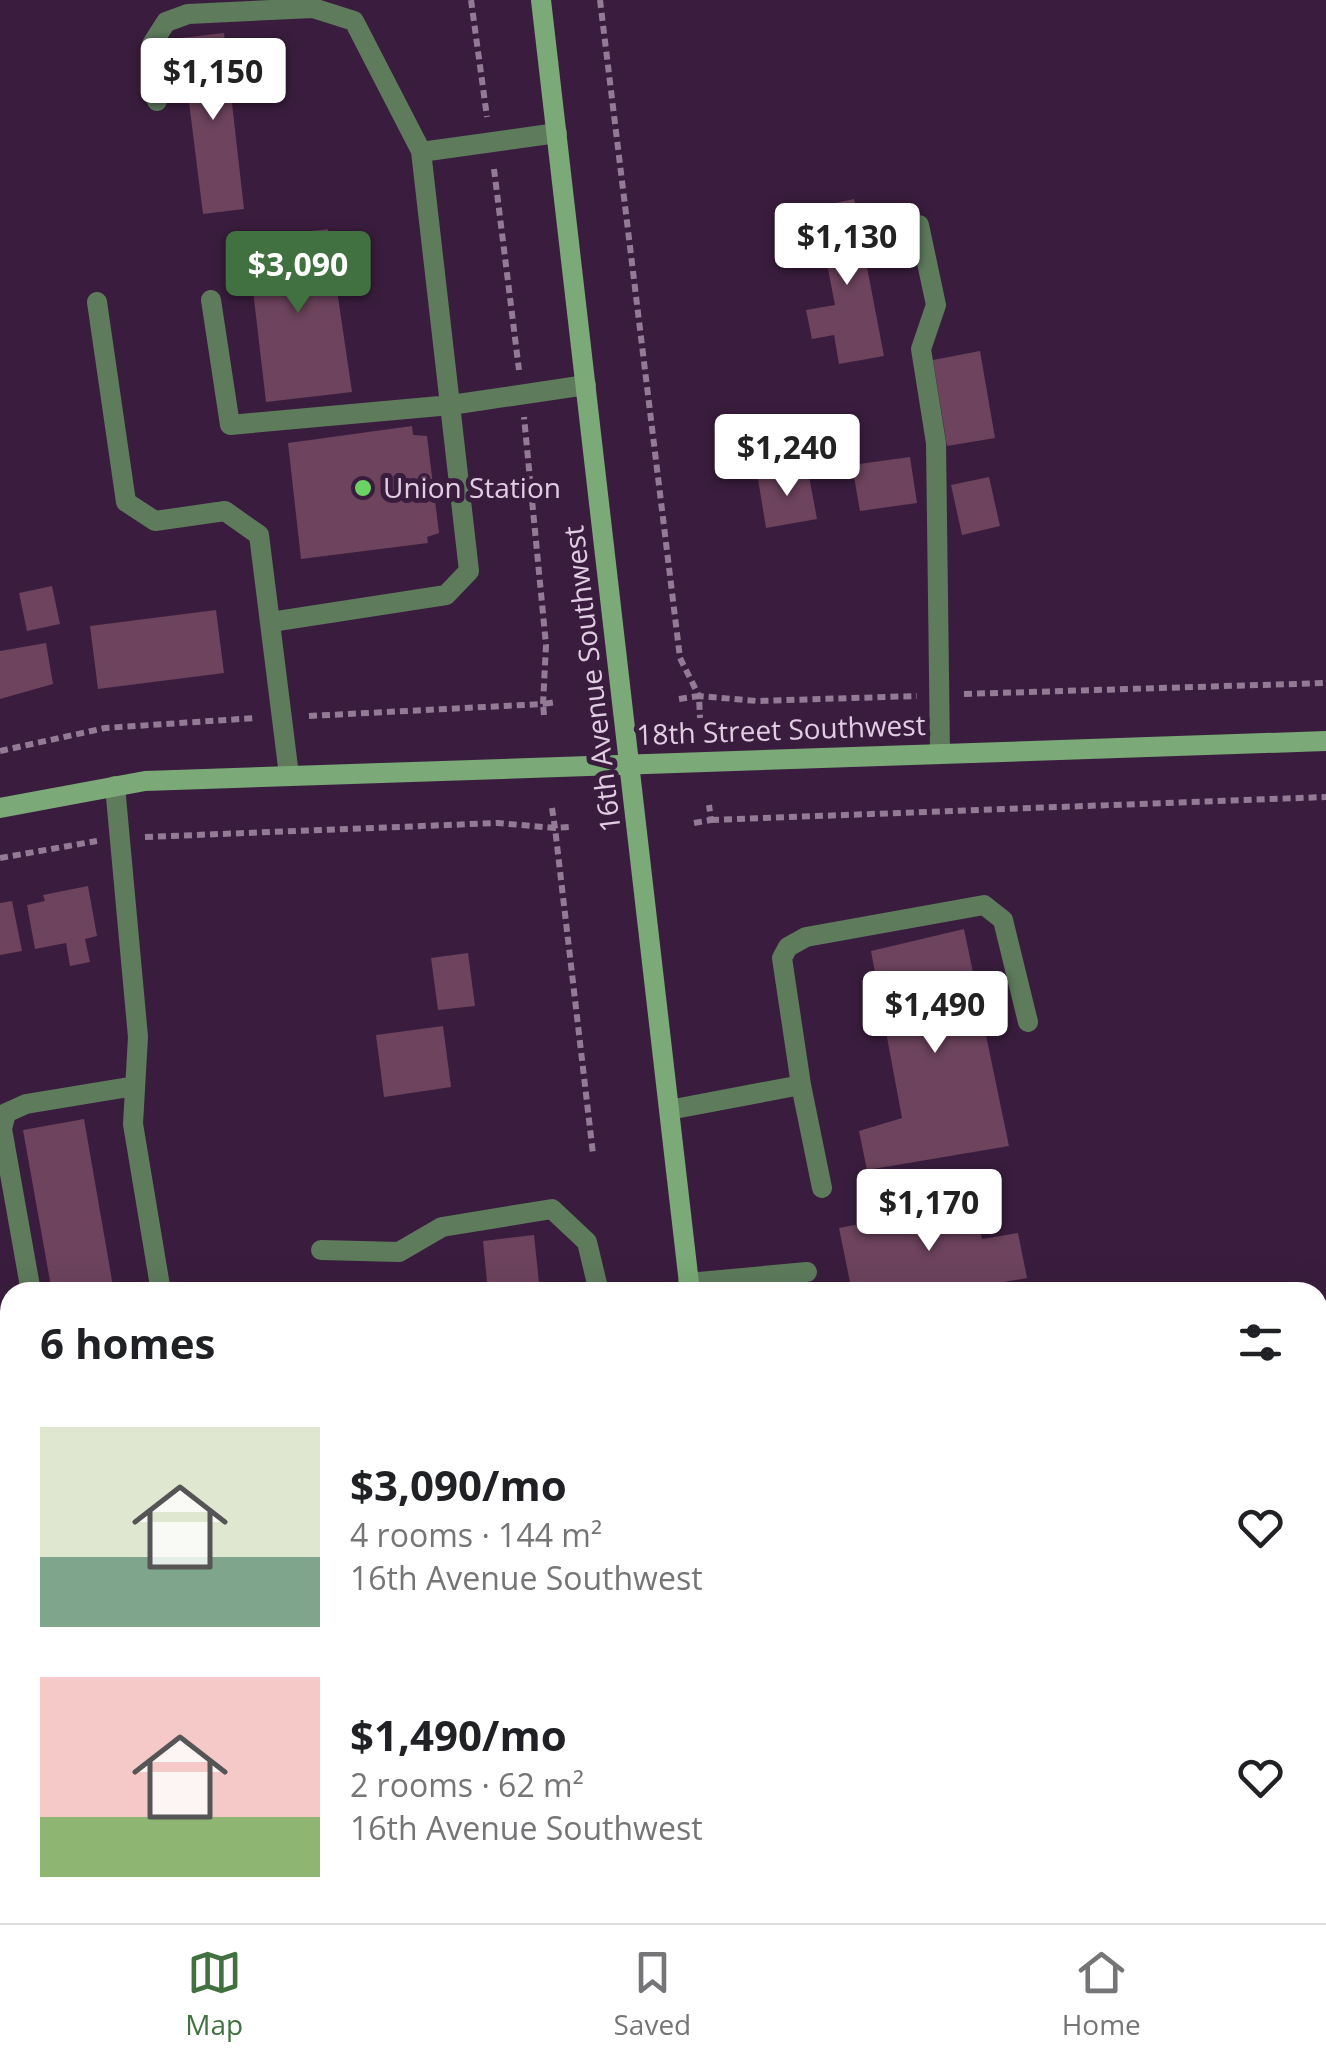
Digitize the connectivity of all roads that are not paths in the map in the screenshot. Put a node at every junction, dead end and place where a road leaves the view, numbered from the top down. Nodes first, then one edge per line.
1 (541, 0) edge
2 (157, 101) dead end
3 (556, 133) junction
4 (422, 152) junction
5 (919, 224) dead end
6 (212, 300) dead end
7 (97, 302) dead end
8 (586, 385) junction
9 (451, 405) junction
10 (270, 622) junction
11 (1326, 742) edge
12 (940, 753) junction
13 (629, 762) junction
14 (289, 775) junction
15 (115, 786) junction
16 (0, 808) edge
17 (1028, 1022) dead end
18 (801, 1085) junction
19 (136, 1086) junction
20 (669, 1110) junction
21 (822, 1188) dead end
22 (321, 1250) dead end
23 (807, 1272) dead end
24 (28, 1282) edge
25 (158, 1282) edge
26 (597, 1282) edge
27 (688, 1282) edge
28 (733, 1282) edge

1 - 3 street, 16th Avenue Southwest
2 - 4 lane
3 - 4 lane
3 - 8 street, 16th Avenue Southwest
4 - 9 lane
5 - 12 lane
6 - 9 lane
7 - 10 lane
8 - 9 lane
8 - 13 street, 16th Avenue Southwest
9 - 10 lane
10 - 14 lane
11 - 12 street, 18th Street Southwest
12 - 13 street, 18th Street Southwest
13 - 14 street, 18th Street Southwest
13 - 20 street, 16th Avenue Southwest
14 - 15 street, 18th Street Southwest
15 - 16 street, 18th Street Southwest
15 - 19 lane
17 - 18 lane
18 - 20 lane
18 - 21 lane
19 - 24 lane
19 - 25 lane
20 - 27 street, 16th Avenue Southwest
22 - 26 lane
23 - 28 lane

